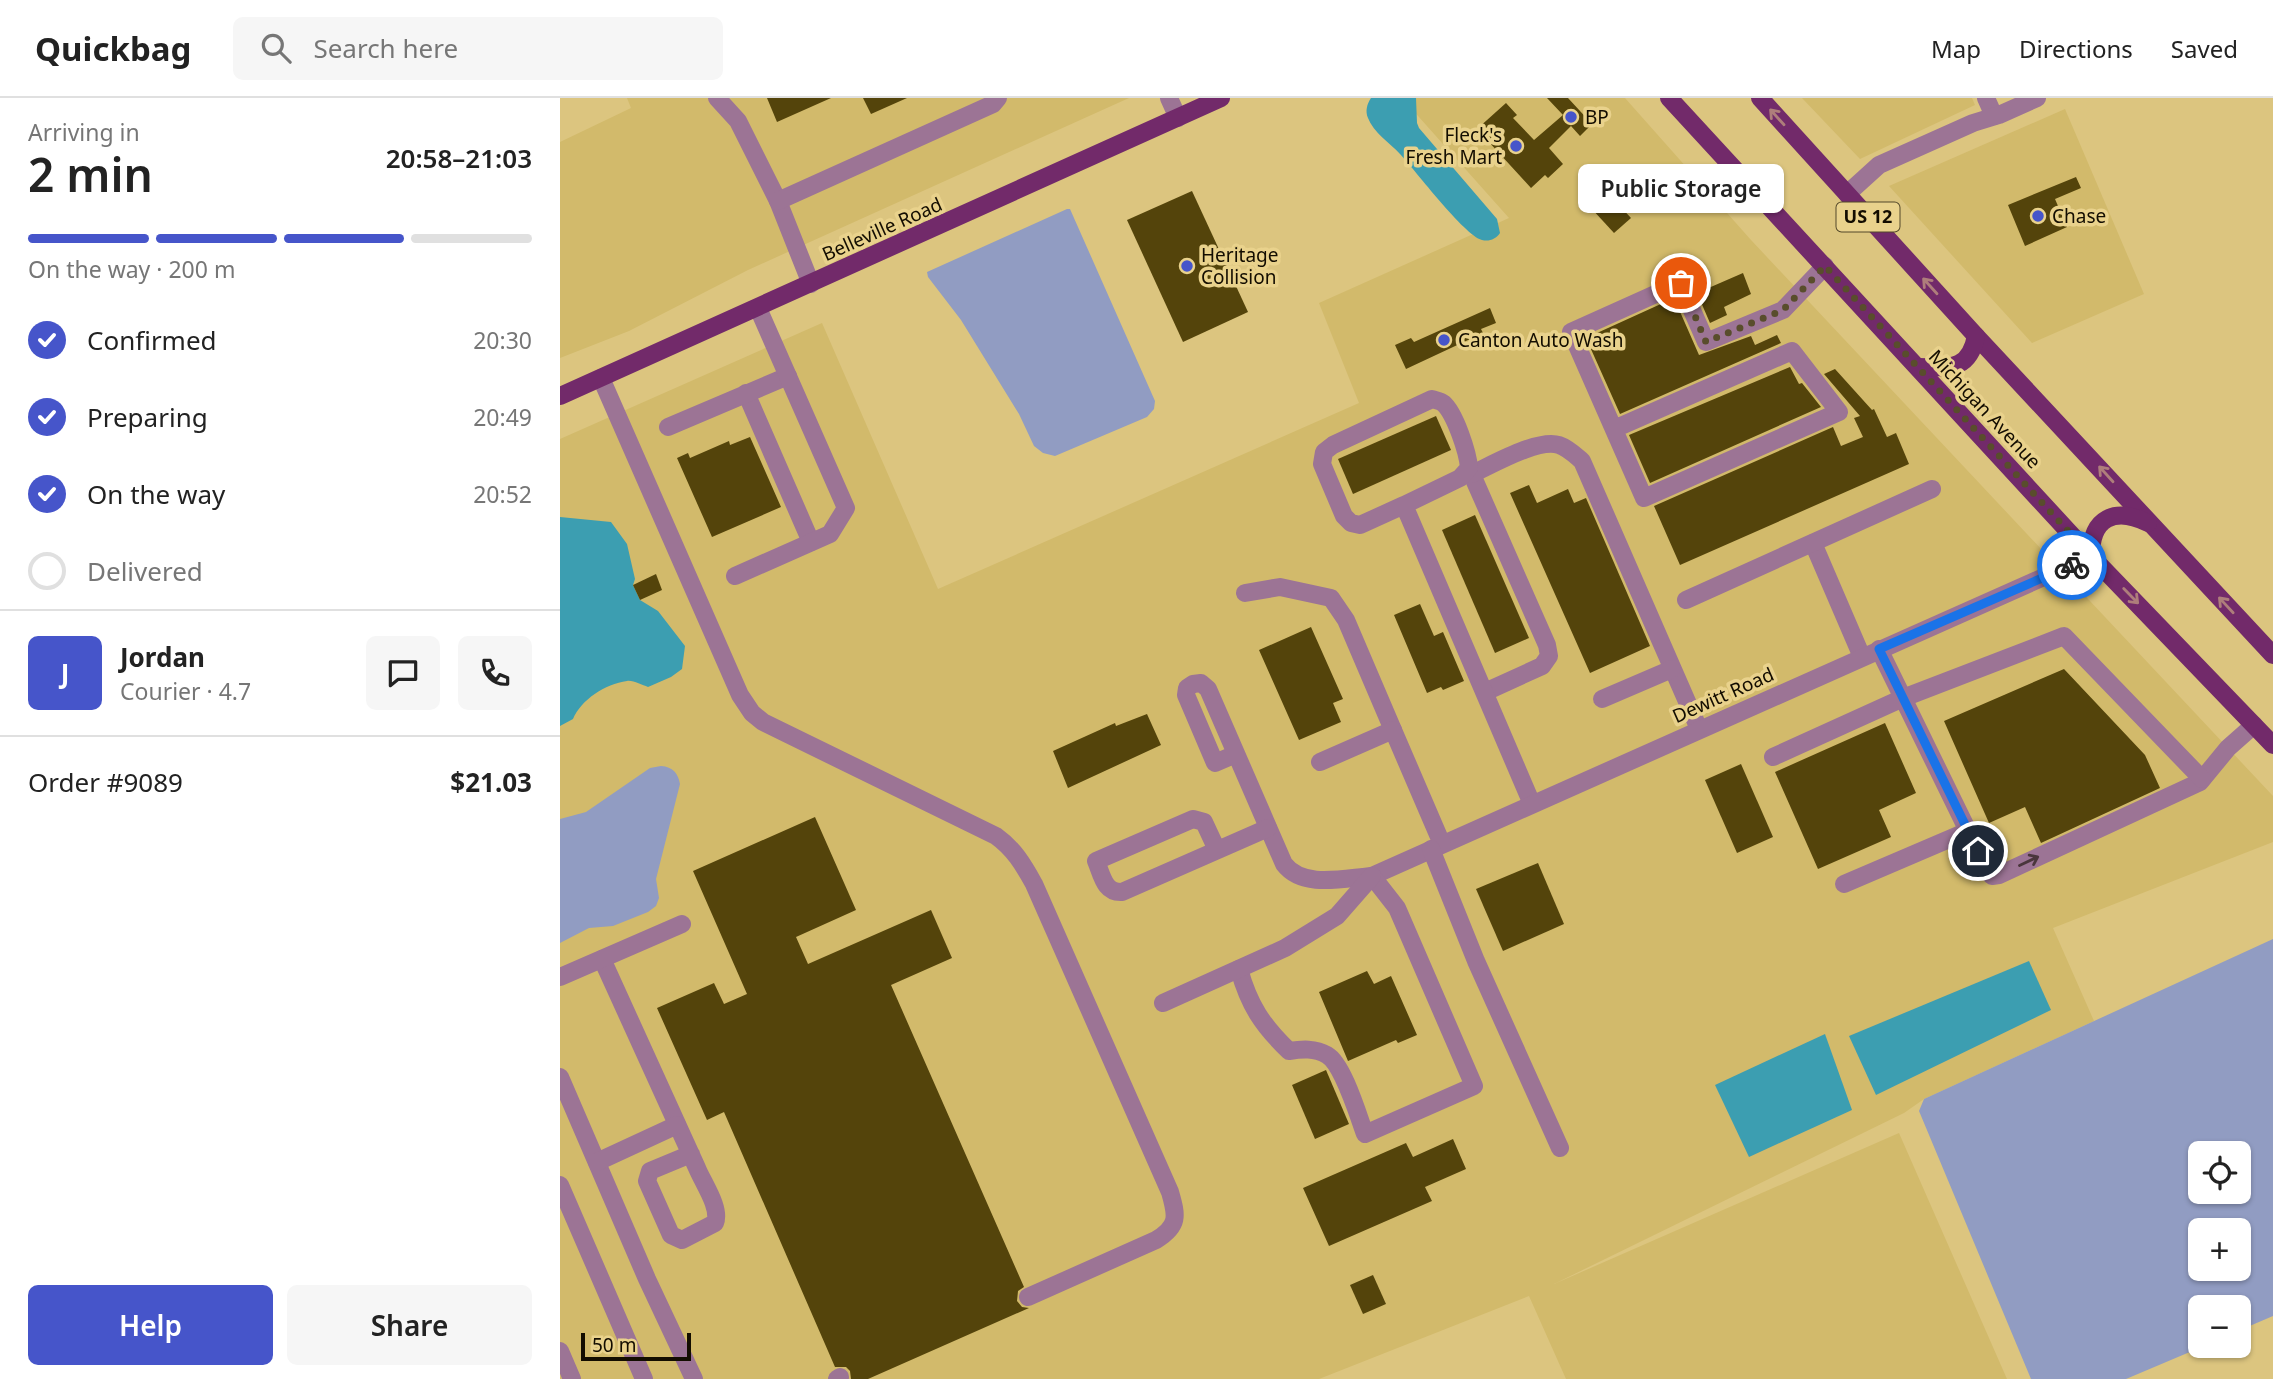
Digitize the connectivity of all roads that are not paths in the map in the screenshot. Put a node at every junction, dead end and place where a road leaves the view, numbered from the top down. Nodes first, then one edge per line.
1 (717, 98) edge
2 (998, 98) edge
3 (1169, 98) edge
4 (1221, 98) edge
5 (1669, 98) edge
6 (1760, 98) edge
7 (1986, 98) edge
8 (2037, 98) edge
9 (1192, 104) edge
10 (1994, 116) junction
11 (1178, 118) junction
12 (1847, 194) junction
13 (778, 201) junction
14 (1825, 266) junction
15 (811, 284) junction
16 (758, 308) junction
17 (1976, 336) junction
18 (1917, 367) junction
19 (788, 376) junction
20 (601, 378) junction
21 (746, 393) junction
22 (560, 396) edge
23 (668, 427) dead end
24 (1614, 429) junction
25 (1470, 471) junction
26 (1932, 489) dead end
27 (1404, 505) junction
28 (2151, 524) junction
29 (811, 542) junction
30 (1813, 543) junction
31 (2091, 556) junction
32 (735, 576) dead end
33 (1245, 593) dead end
34 (1686, 600) dead end
35 (1879, 649) junction
36 (2273, 655) edge
37 (1862, 657) junction
38 (1672, 669) junction
39 (1485, 692) junction
40 (1903, 698) junction
41 (1602, 699) dead end
42 (2254, 725) junction
43 (1699, 729) junction
44 (1392, 730) junction
45 (2273, 745) edge
46 (1236, 754) dead end
47 (1773, 757) dead end
48 (1320, 762) dead end
49 (2202, 779) junction
50 (1532, 804) junction
51 (1268, 828) junction
52 (1968, 831) junction
53 (1436, 847) junction
54 (1217, 850) junction
55 (1372, 876) junction
56 (1844, 884) dead end
57 (682, 924) dead end
58 (603, 959) junction
59 (1239, 969) junction
60 (560, 977) edge
61 (1163, 1003) dead end
62 (560, 1077) edge
63 (677, 1125) junction
64 (1560, 1148) dead end
65 (691, 1154) junction
66 (597, 1162) junction
67 (560, 1185) edge
68 (1028, 1297) dead end
69 (560, 1351) edge
70 (572, 1379) edge
71 (644, 1379) edge
72 (694, 1379) edge

1 - 13 street
2 - 13 street
3 - 11 street
4 - 9 main road, Belleville Road
5 - 14 main road, Michigan Avenue
12 -> 6 main road, US 12
7 - 10 street
8 - 10 street
9 - 11 main road, Belleville Road
10 - 12 street
11 - 15 main road, Belleville Road
17 -> 12 main road, US 12
13 - 15 street
14 - 18 main road, Michigan Avenue
14 - 24 street
15 - 16 main road, Belleville Road
16 - 19 street
16 - 20 main road, Belleville Road
17 - 18 main road
28 -> 17 main road, US 12
18 - 31 main road, Michigan Avenue
19 - 21 street
19 - 29 street
20 - 22 main road, Belleville Road
20 - 68 street
21 - 23 street
21 - 29 street
24 - 24 street
25 - 27 street
25 - 27 street
25 - 38 street
25 - 39 street
26 - 30 street
27 - 39 street
28 - 31 main road
36 -> 28 main road, US 12
29 - 32 street
30 - 34 street
30 - 37 street
31 - 35 street, Dewitt Road
31 -> 42 main road, Michigan Avenue
33 - 44 street
35 - 37 street, Dewitt Road
35 - 40 street
37 - 43 street, Dewitt Road
38 - 41 street
38 - 43 street
39 - 50 street
40 - 47 street
40 - 49 street
40 - 52 street
42 - 45 main road, Michigan Avenue
42 - 49 street
43 - 50 street, Dewitt Road
44 - 48 street
44 - 53 street
46 - 51 street
52 -> 49 street
50 - 53 street, Dewitt Road
51 - 54 street
51 - 55 street
52 - 56 street
53 - 55 street, Dewitt Road
53 - 64 street
54 - 54 street
55 - 59 street
55 - 59 street
57 - 58 street
58 - 60 street
58 - 63 street
59 - 61 street
62 - 66 street
63 - 65 street
63 - 66 street
65 - 65 street
66 - 72 street
67 - 71 street
69 - 70 street

